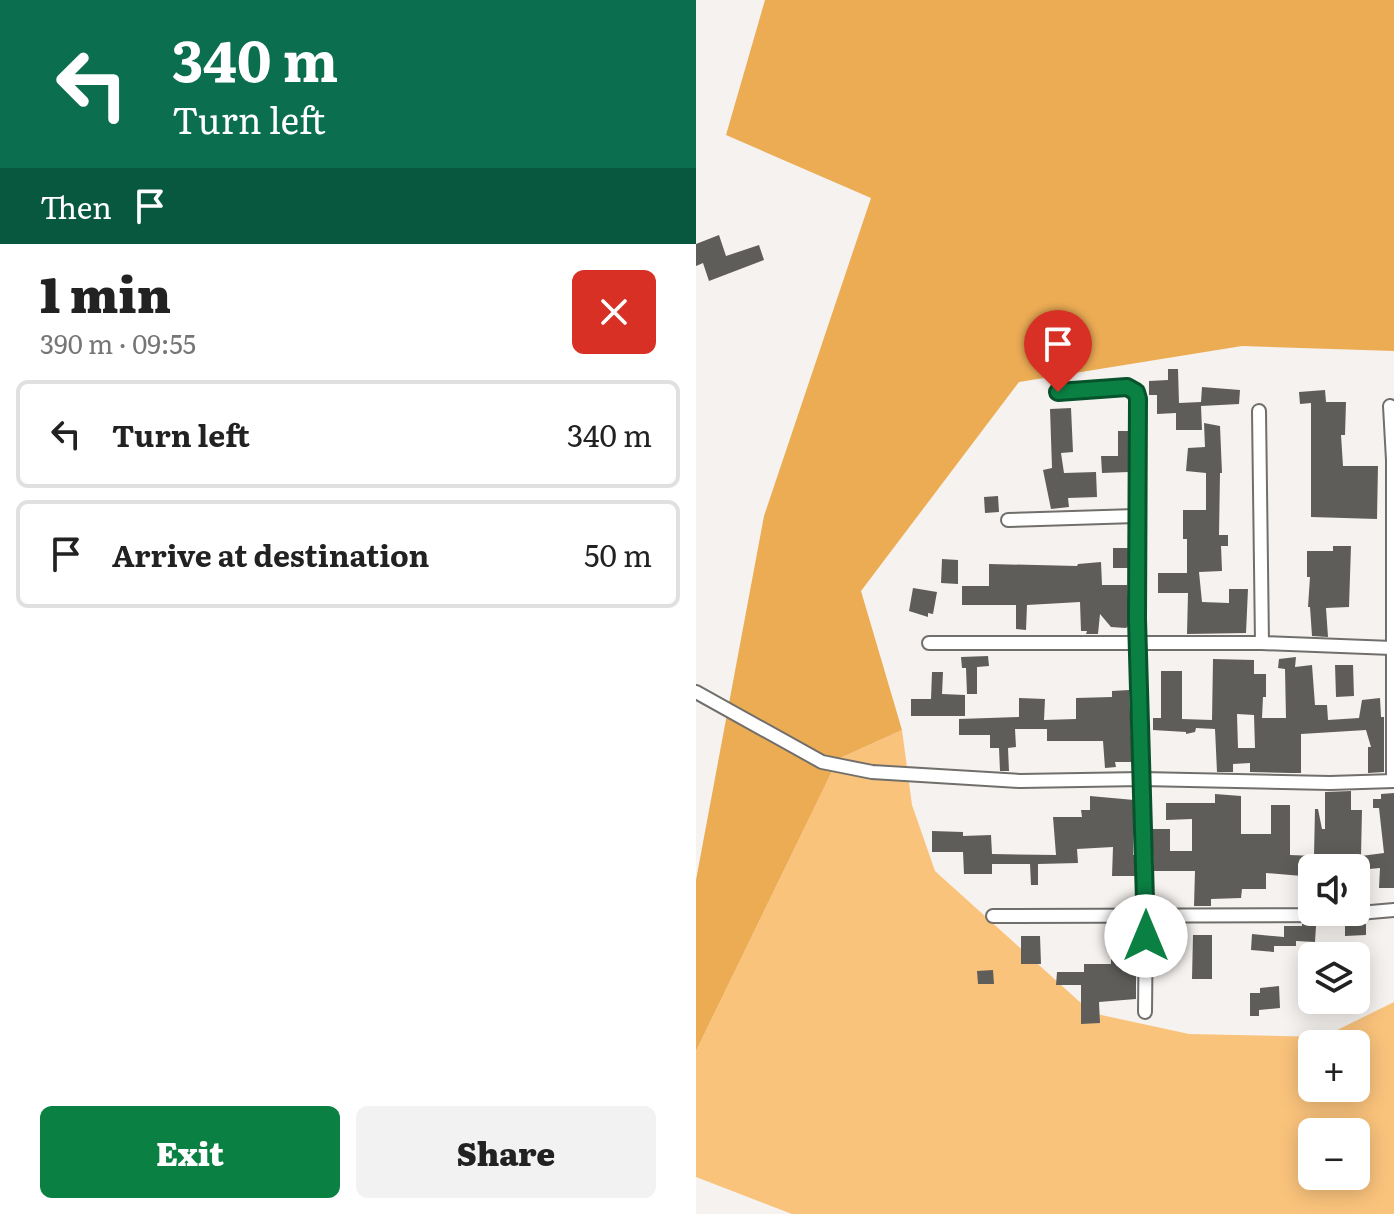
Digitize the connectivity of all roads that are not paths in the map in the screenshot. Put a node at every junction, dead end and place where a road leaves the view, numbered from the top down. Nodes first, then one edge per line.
1 (1058, 392) dead end
2 (1390, 406) dead end
3 (1259, 411) dead end
4 (1393, 460) edge
5 (1136, 516) junction
6 (1008, 520) dead end
7 (929, 643) dead end
8 (1262, 643) junction
9 (1138, 644) junction
10 (1392, 648) edge
11 (696, 692) edge
12 (1142, 779) junction
13 (1394, 781) edge
14 (1394, 910) edge
15 (1146, 914) junction
16 (993, 916) dead end
17 (1145, 1012) dead end

1 - 5 street
2 - 4 street
3 - 8 street
4 - 10 street
5 - 6 street
5 - 9 street
7 - 9 street
8 - 9 street
8 - 10 street
9 - 12 street
10 - 13 street
11 - 12 street
12 - 13 street
12 - 15 street
14 - 15 street
15 - 16 street
15 - 17 street

